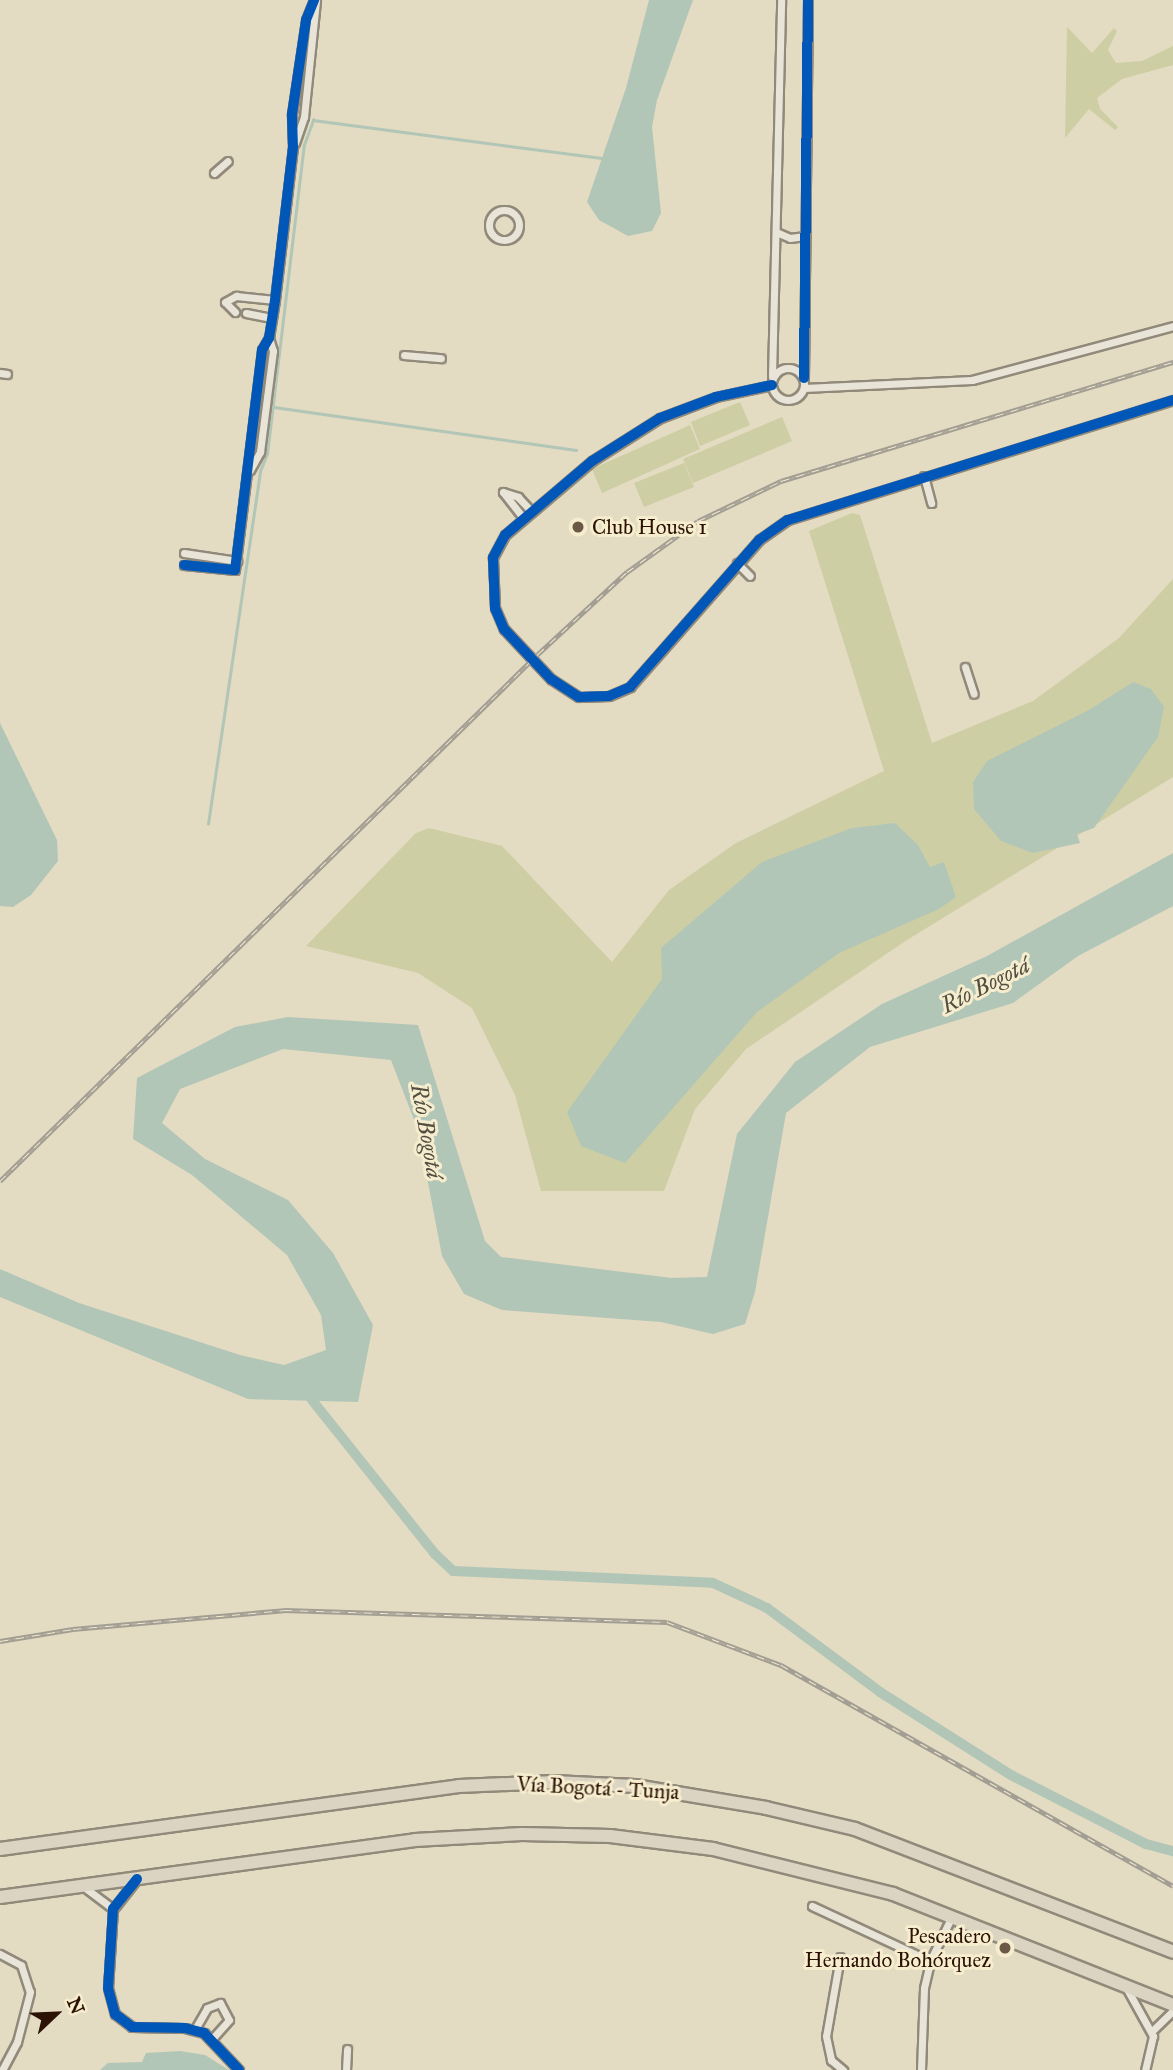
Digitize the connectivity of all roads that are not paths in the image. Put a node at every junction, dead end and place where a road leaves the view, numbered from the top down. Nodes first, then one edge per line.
1 (315, 0) edge
2 (781, 0) edge
3 (808, 0) edge
4 (293, 147) junction
5 (228, 160) dead end
6 (214, 173) dead end
7 (490, 221) joint
8 (776, 232) junction
9 (805, 236) junction
10 (275, 300) junction
11 (235, 312) dead end
12 (246, 313) dead end
13 (272, 318) junction
14 (1173, 326) edge
15 (404, 355) dead end
16 (441, 358) dead end
17 (804, 378) junction
18 (772, 381) junction
19 (804, 388) junction
20 (1173, 400) edge
21 (924, 476) junction
22 (932, 503) dead end
23 (531, 511) junction
24 (523, 518) junction
25 (184, 553) dead end
26 (737, 563) junction
27 (184, 565) dead end
28 (236, 566) junction
29 (750, 576) dead end
30 (965, 667) dead end
31 (974, 694) dead end
32 (0, 1849) edge
33 (137, 1879) junction
34 (84, 1887) junction
35 (0, 1896) edge
36 (812, 1906) dead end
37 (113, 1909) junction
38 (952, 1916) junction
39 (1173, 1952) edge
40 (0, 1954) edge
41 (840, 1957) dead end
42 (930, 1961) junction
43 (1127, 1989) junction
44 (1173, 2005) edge
45 (1173, 2011) edge
46 (195, 2029) junction
47 (1152, 2031) junction
48 (211, 2040) junction
49 (347, 2049) dead end
50 (2, 2070) edge
51 (239, 2070) edge
52 (346, 2070) edge
53 (844, 2070) edge
54 (922, 2070) edge
55 (1144, 2070) edge

1 - 4 street
1 - 4 street
2 - 8 street
3 - 9 street
4 - 10 street
5 - 6 street
7 - 7 street
8 - 9 street
8 - 18 street
9 - 17 street
10 - 11 street
10 - 13 street
12 - 13 street
13 - 28 street
14 - 19 street
15 - 16 street
17 - 18 street
17 - 19 street
18 - 19 street
18 - 23 street
20 - 21 street
21 - 22 street
21 - 26 street
23 - 24 street
23 - 24 street
24 - 26 street
25 - 28 street
26 - 29 street
27 - 28 street
30 - 31 street
32 - 39 highway, Vía Bogotá - Tunja
33 - 34 highway
33 - 37 street
33 - 38 highway
34 - 35 highway
34 - 37 street
36 - 42 street
37 - 46 street
38 - 42 street
38 - 43 highway
40 - 50 street
41 - 53 street
42 - 54 street
43 - 44 highway
43 - 47 street
45 - 47 street
46 - 48 street
46 - 48 street
47 - 55 street
48 - 51 street
49 - 52 street

